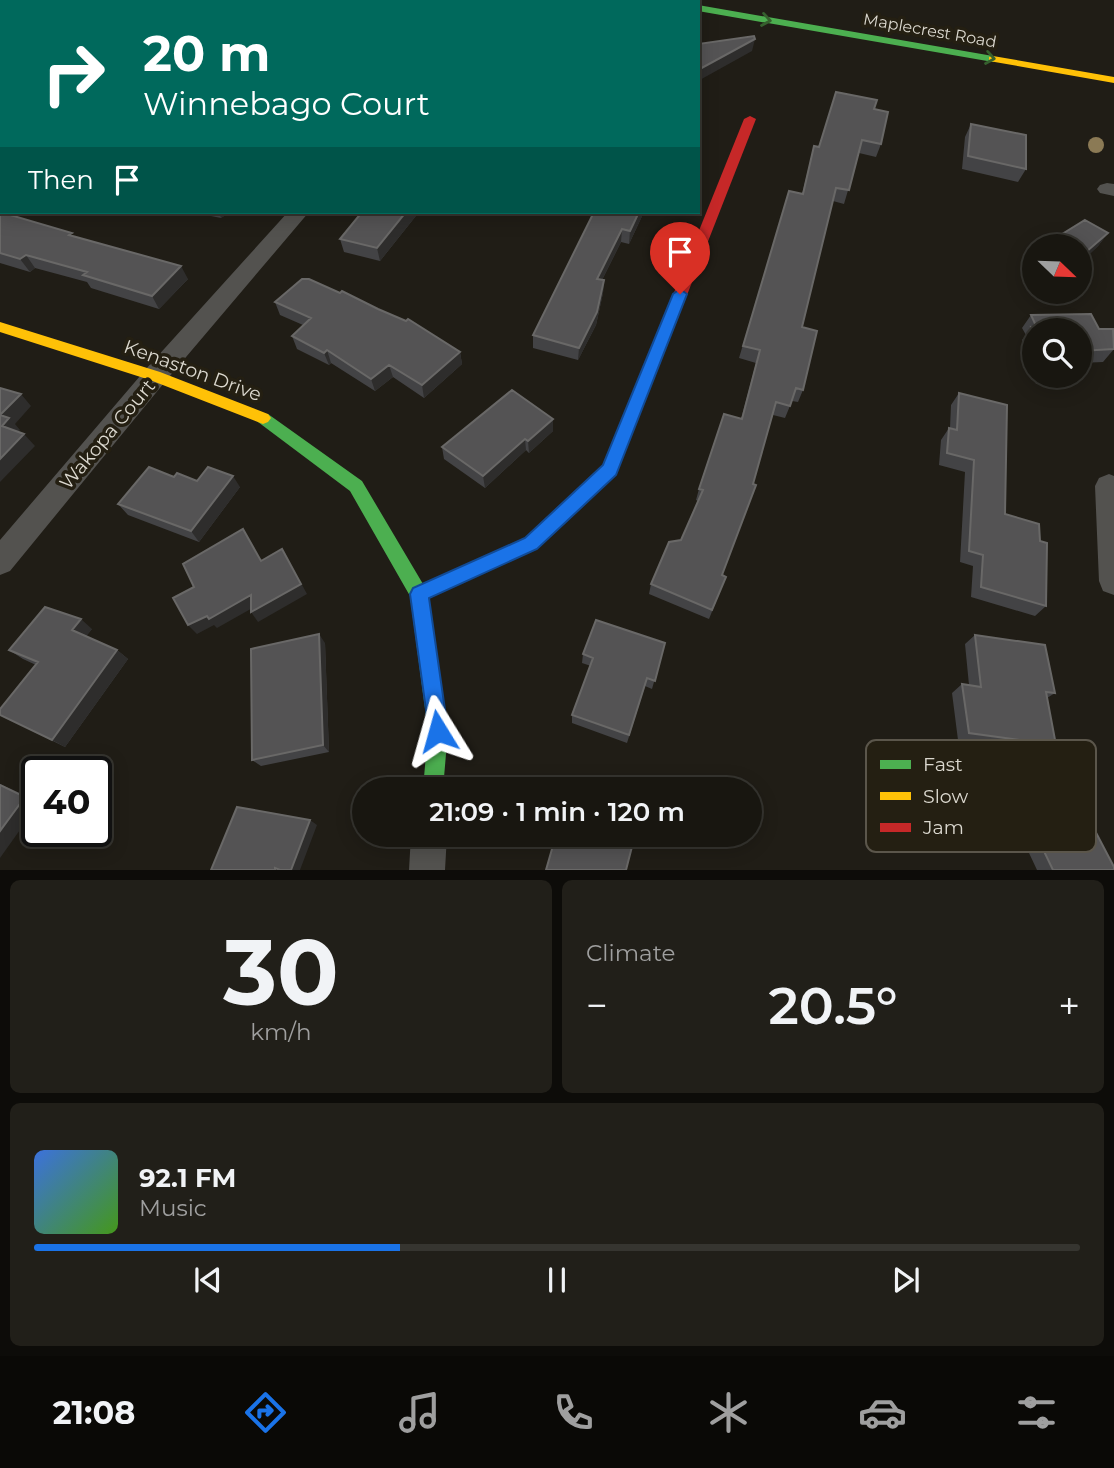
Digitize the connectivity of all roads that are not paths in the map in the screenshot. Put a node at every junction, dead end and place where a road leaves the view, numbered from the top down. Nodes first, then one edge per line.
1 (742, 0) edge
2 (700, 8) edge
3 (922, 30) dead end
4 (1114, 80) edge
5 (750, 119) dead end
6 (297, 214) edge
7 (0, 327) edge
8 (155, 376) junction
9 (1109, 486) dead end
10 (0, 562) edge
11 (1114, 581) edge
12 (419, 594) junction
13 (434, 777) edge
14 (428, 847) edge
15 (426, 870) edge

1 - 3 street, Maplecrest Road
2 -> 4 street, Maplecrest Road
5 - 12 street
6 - 8 street, Wakopa Court
7 - 8 street, Kenaston Drive
8 - 10 street, Wakopa Court
8 - 12 street, Kenaston Drive
9 - 11 street
12 - 13 street
14 - 15 street

